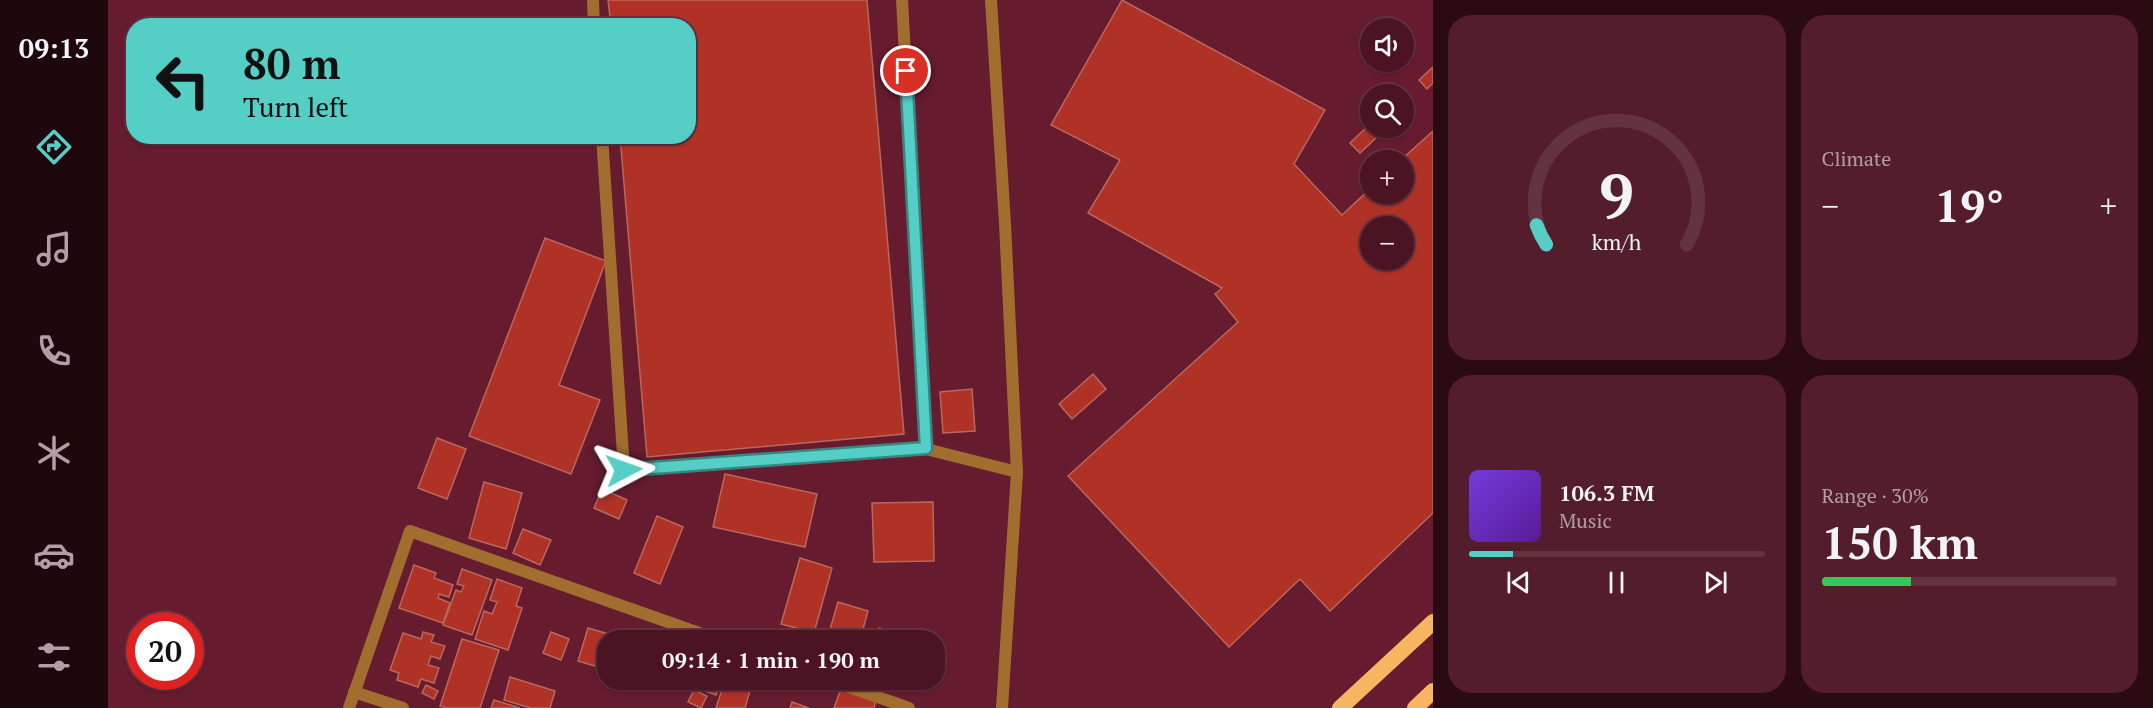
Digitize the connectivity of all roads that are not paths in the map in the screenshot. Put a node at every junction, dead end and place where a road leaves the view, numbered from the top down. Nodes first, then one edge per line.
1 (591, 0) edge
2 (902, 0) edge
3 (991, 0) edge
4 (593, 18) edge
5 (603, 144) edge
6 (926, 448) junction
7 (1017, 472) junction
8 (1433, 622) edge
9 (691, 630) edge
10 (858, 690) edge
11 (1433, 691) edge
12 (354, 692) junction
13 (349, 708) edge
14 (403, 708) edge
15 (909, 708) edge
16 (1002, 708) edge
17 (1340, 708) edge
18 (1415, 708) edge

1 - 4 street
2 - 6 street
3 - 7 street
5 - 6 street
6 - 7 street
7 - 16 street
8 - 17 highway
9 - 12 street
10 - 15 street
11 - 18 highway
12 - 13 street
12 - 14 street

